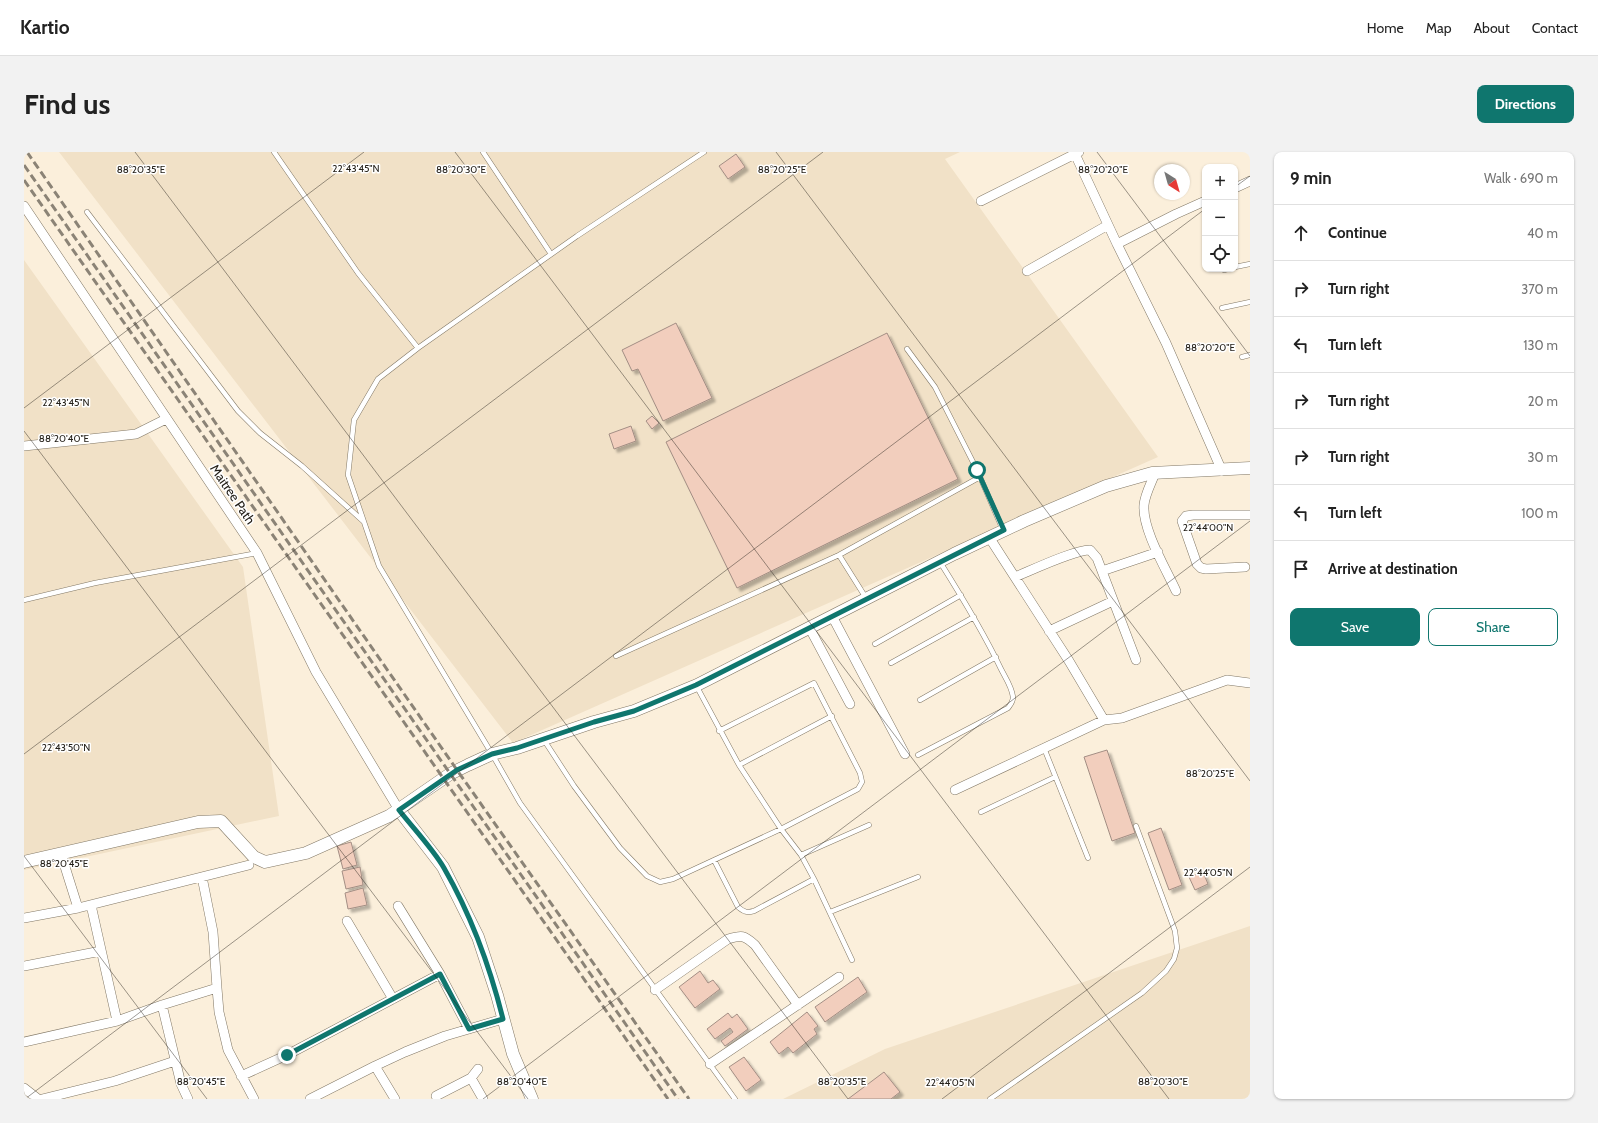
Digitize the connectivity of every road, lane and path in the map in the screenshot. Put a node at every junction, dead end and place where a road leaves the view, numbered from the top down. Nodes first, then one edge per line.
1 (274, 152) edge
2 (483, 152) edge
3 (704, 152) edge
4 (1077, 153) edge
5 (1250, 181) edge
6 (1238, 187) edge
7 (981, 201) dead end
8 (1202, 202) edge
9 (24, 206) edge
10 (87, 212) dead end
11 (1108, 224) junction
12 (1117, 244) junction
13 (552, 254) junction
14 (1250, 264) edge
15 (1238, 266) edge
16 (1027, 271) dead end
17 (1250, 302) edge
18 (1222, 308) dead end
19 (418, 348) junction
20 (906, 349) dead end
21 (1250, 355) edge
22 (1242, 357) dead end
23 (166, 419) junction
24 (24, 446) edge
25 (1250, 468) edge
26 (1222, 471) junction
27 (1155, 473) junction
28 (980, 477) junction
29 (1250, 515) edge
30 (364, 522) junction
31 (1004, 530) junction
32 (988, 538) junction
33 (1158, 552) junction
34 (257, 553) junction
35 (839, 555) junction
36 (940, 562) junction
37 (1245, 567) dead end
38 (1102, 571) junction
39 (1015, 577) junction
40 (1176, 591) dead end
41 (961, 595) junction
42 (867, 599) junction
43 (24, 600) edge
44 (1113, 601) junction
45 (832, 616) junction
46 (974, 617) junction
47 (809, 627) junction
48 (1049, 631) junction
49 (875, 644) dead end
50 (616, 656) dead end
51 (996, 657) junction
52 (1136, 660) dead end
53 (891, 663) dead end
54 (1250, 683) edge
55 (696, 685) junction
56 (920, 700) dead end
57 (850, 704) dead end
58 (832, 716) junction
59 (1104, 720) junction
60 (719, 731) junction
61 (544, 739) junction
62 (1044, 748) junction
63 (492, 754) junction
64 (905, 754) dead end
65 (918, 755) dead end
66 (739, 765) junction
67 (1055, 776) junction
68 (955, 790) dead end
69 (399, 810) junction
70 (981, 812) dead end
71 (869, 825) dead end
72 (1136, 826) dead end
73 (781, 829) junction
74 (61, 854) junction
75 (801, 856) junction
76 (1088, 858) dead end
77 (714, 860) junction
78 (24, 862) edge
79 (249, 865) dead end
80 (918, 877) dead end
81 (202, 878) junction
82 (814, 879) junction
83 (91, 905) junction
84 (398, 906) dead end
85 (78, 908) junction
86 (830, 912) junction
87 (24, 918) edge
88 (347, 921) dead end
89 (102, 951) junction
90 (852, 960) dead end
91 (24, 966) edge
92 (440, 974) junction
93 (839, 977) dead end
94 (217, 988) junction
95 (656, 990) junction
96 (393, 999) junction
97 (162, 1005) junction
98 (798, 1005) junction
99 (503, 1019) junction
100 (117, 1021) junction
101 (469, 1029) junction
102 (24, 1042) edge
103 (175, 1061) junction
104 (710, 1064) junction
105 (375, 1066) junction
106 (478, 1069) dead end
107 (241, 1076) junction
108 (471, 1078) junction
109 (24, 1088) edge
110 (435, 1098) edge
111 (38, 1099) edge
112 (42, 1099) edge
113 (188, 1099) edge
114 (254, 1099) edge
115 (310, 1099) edge
116 (396, 1099) edge
117 (483, 1099) edge
118 (532, 1099) edge
119 (735, 1099) edge
120 (990, 1099) edge

1 - 19 lane
2 - 13 lane
3 - 13 lane
4 - 7 street
4 - 11 street
5 - 6 street
8 - 12 street
9 - 23 street, Maitree Path
10 - 30 lane
11 - 12 street
11 - 16 street
12 - 26 street
13 - 19 lane
14 - 15 lane
17 - 18 lane
19 - 30 lane
20 - 28 lane
21 - 22 lane
23 - 24 street
23 - 34 street, Maitree Path
25 - 26 street
26 - 27 street
27 - 31 street
27 - 33 street
28 - 31 lane
28 - 35 lane
29 - 37 street
30 - 63 lane
31 - 32 street
32 - 36 street
32 - 39 street
33 - 38 street
33 - 40 street
34 - 43 lane
34 - 69 street, Maitree Path
35 - 42 lane
35 - 50 lane
36 - 41 lane
36 - 42 street
38 - 39 street
38 - 44 street
39 - 48 street
41 - 46 lane
41 - 49 lane
42 - 45 street
44 - 48 street
44 - 52 street
45 - 47 street
45 - 64 street
46 - 51 lane
46 - 53 lane
47 - 55 street
47 - 57 street
48 - 59 street
51 - 56 lane
51 - 65 lane
54 - 59 street
55 - 60 lane
55 - 61 street
58 - 60 lane
58 - 66 lane
58 - 73 lane
59 - 62 street
60 - 66 lane
61 - 63 street
61 - 77 lane
62 - 67 lane
62 - 68 street
63 - 69 street
63 - 95 lane
66 - 73 lane
67 - 70 lane
67 - 76 lane
69 - 74 street
69 - 99 street
71 - 75 lane
72 - 120 lane
73 - 75 lane
73 - 77 lane
74 - 78 street
74 - 85 street
75 - 82 lane
77 - 82 lane
79 - 81 street
80 - 86 lane
81 - 83 street
81 - 94 street
82 - 86 lane
83 - 85 street
83 - 89 street
84 - 92 street
85 - 87 street
86 - 90 lane
88 - 96 street
89 - 91 street
89 - 100 street
92 - 96 street
92 - 101 street
93 - 98 street
94 - 97 street
94 - 107 street
95 - 98 street
95 - 104 lane
96 - 107 street
97 - 100 street
97 - 103 street
98 - 104 street
99 - 101 street
99 - 118 street
100 - 102 street
101 - 105 street
103 - 112 street
103 - 113 street
104 - 119 lane
105 - 115 street
105 - 116 street
106 - 108 street
107 - 114 street
108 - 110 street
108 - 117 street
109 - 111 street

